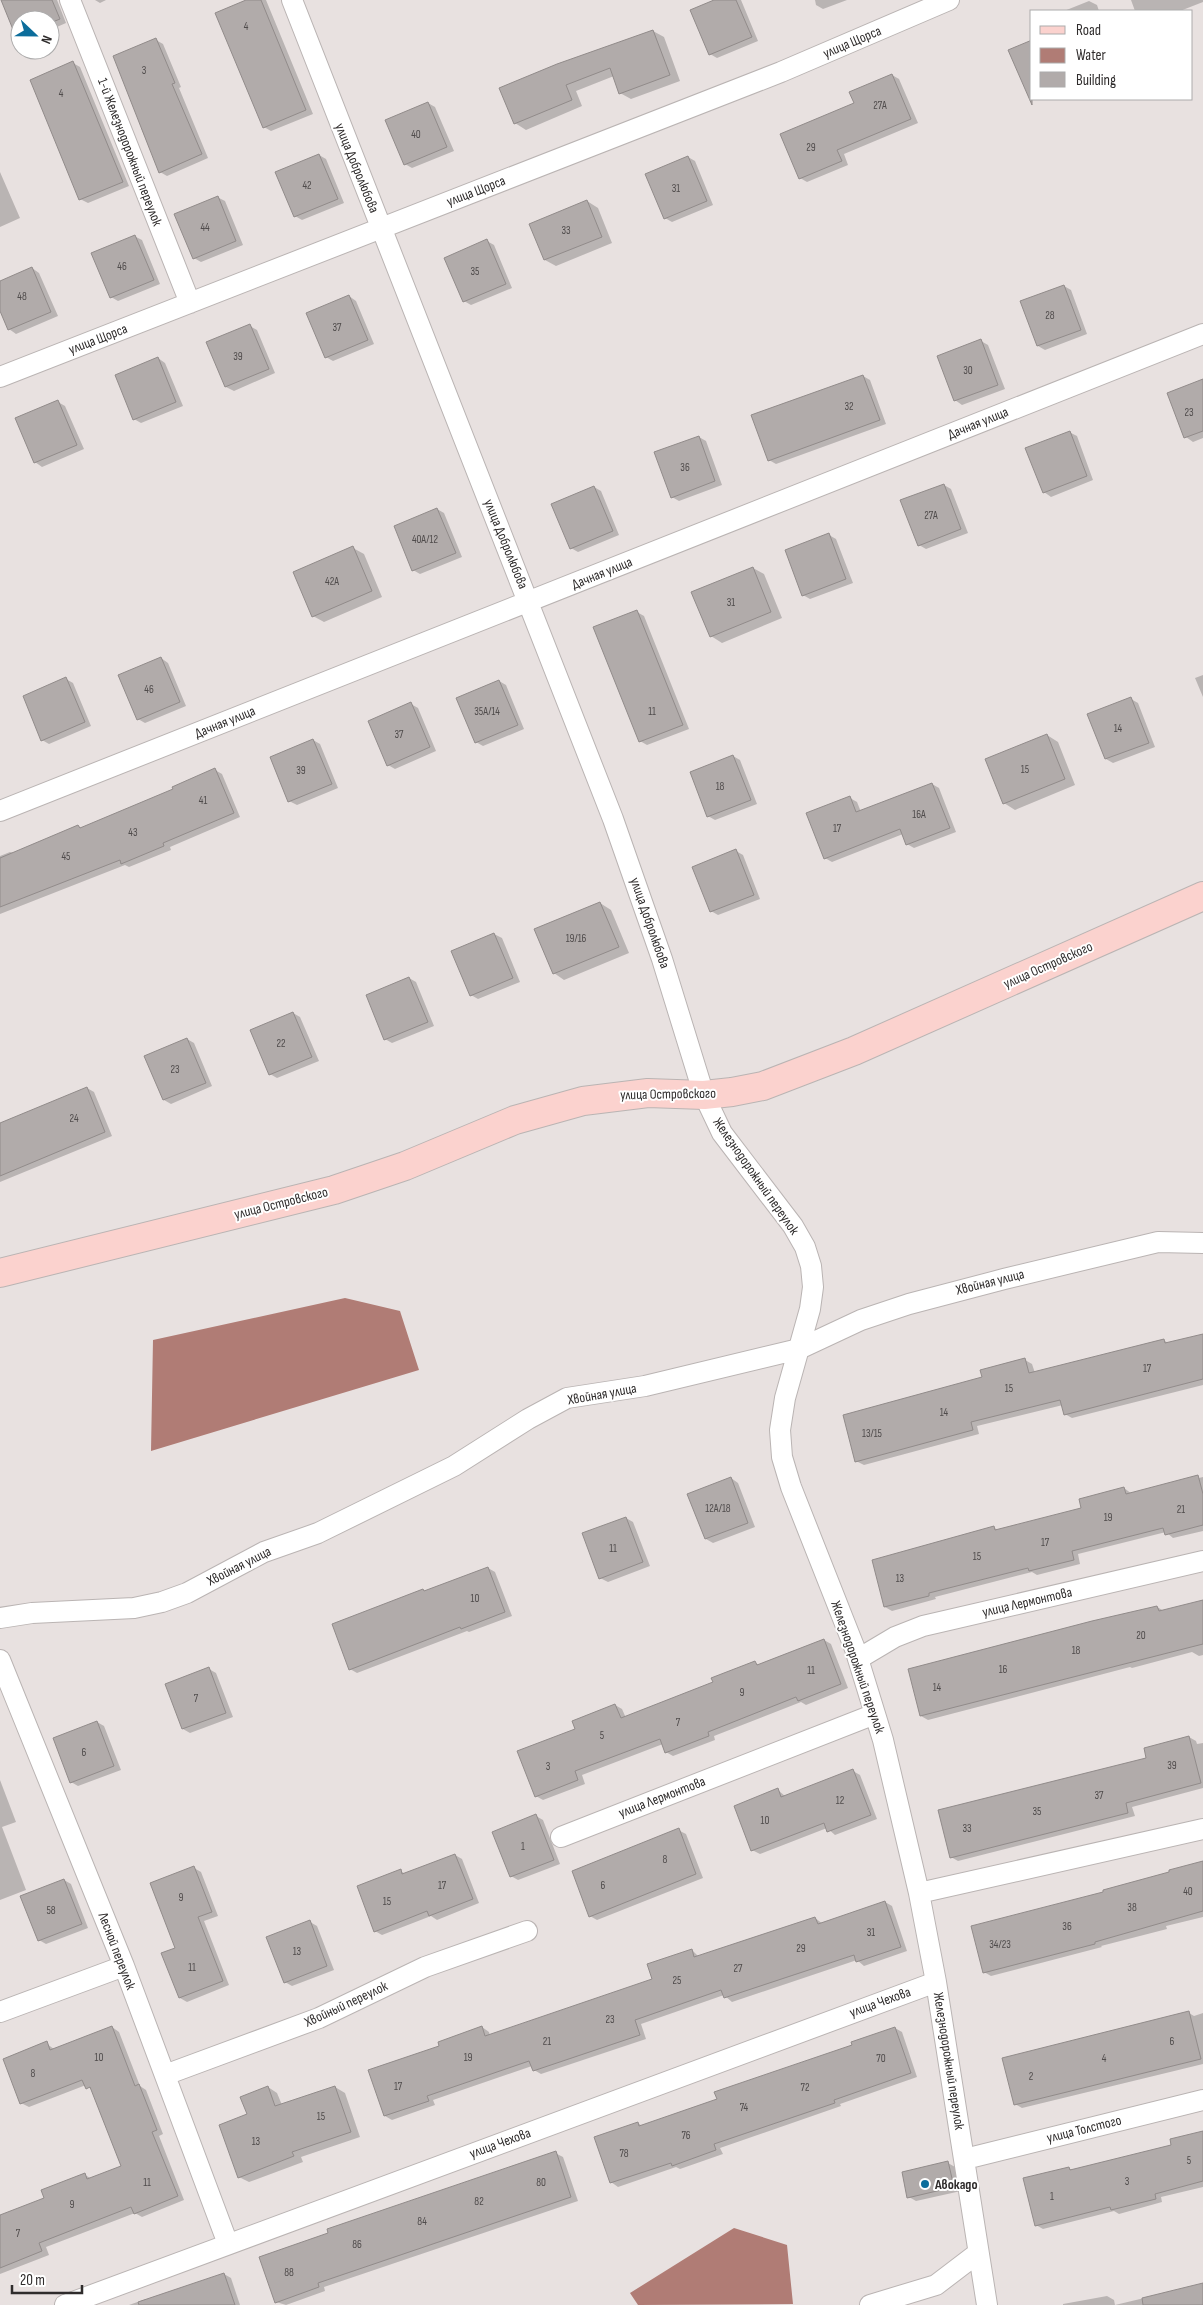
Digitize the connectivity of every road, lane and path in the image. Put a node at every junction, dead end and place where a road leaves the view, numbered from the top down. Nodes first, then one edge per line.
1 (70, 0) edge
2 (292, 0) edge
3 (949, 0) edge
4 (381, 229) junction
5 (190, 303) junction
6 (1203, 334) edge
7 (1, 376) edge
8 (529, 602) junction
9 (0, 811) edge
10 (1203, 896) edge
11 (704, 1095) junction
12 (1203, 1243) edge
13 (0, 1273) edge
14 (800, 1349) junction
15 (1203, 1561) edge
16 (0, 1618) edge
17 (858, 1658) junction
18 (0, 1660) edge
19 (875, 1714) junction
20 (1203, 1829) edge
21 (560, 1837) dead end
22 (919, 1893) junction
23 (527, 1931) dead end
24 (124, 1966) junction
25 (936, 1982) junction
26 (0, 2012) edge
27 (165, 2075) junction
28 (1203, 2100) edge
29 (965, 2159) junction
30 (228, 2244) junction
31 (978, 2253) junction
32 (936, 2285) junction
33 (65, 2305) edge
34 (870, 2305) edge
35 (913, 2305) edge
36 (987, 2305) edge

1 - 5 street, 1-й Железнодорожный переулок
2 - 4 street, улица Добролюбова
3 - 4 street, улица Щорса
4 - 5 street, улица Щорса
4 - 8 street, улица Добролюбова
5 - 7 street, улица Щорса
6 - 8 street, Дачная улица
8 - 9 street, Дачная улица
8 - 11 street, улица Добролюбова
10 - 11 street, улица Островского
11 - 13 street, улица Островского
11 - 14 street, Железнодорожный переулок
12 - 14 street, Хвойная улица
14 - 16 street, Хвойная улица
14 - 17 street, Железнодорожный переулок
15 - 17 street, улица Лермонтова
17 - 19 street, Железнодорожный переулок
18 - 24 street, Лесной переулок
19 - 21 street, улица Лермонтова
19 - 22 street, Железнодорожный переулок
20 - 22 street
22 - 25 street, Железнодорожный переулок
23 - 27 street, Хвойный переулок
24 - 26 street
24 - 27 street, Лесной переулок
25 - 29 street, Железнодорожный переулок
25 - 30 street, улица Чехова
27 - 30 street, Лесной переулок
28 - 29 street, улица Толстого
29 - 31 street, Железнодорожный переулок
30 - 33 street, улица Чехова
31 - 32 street
31 - 36 street, Железнодорожный переулок
32 - 34 street
32 - 35 street

